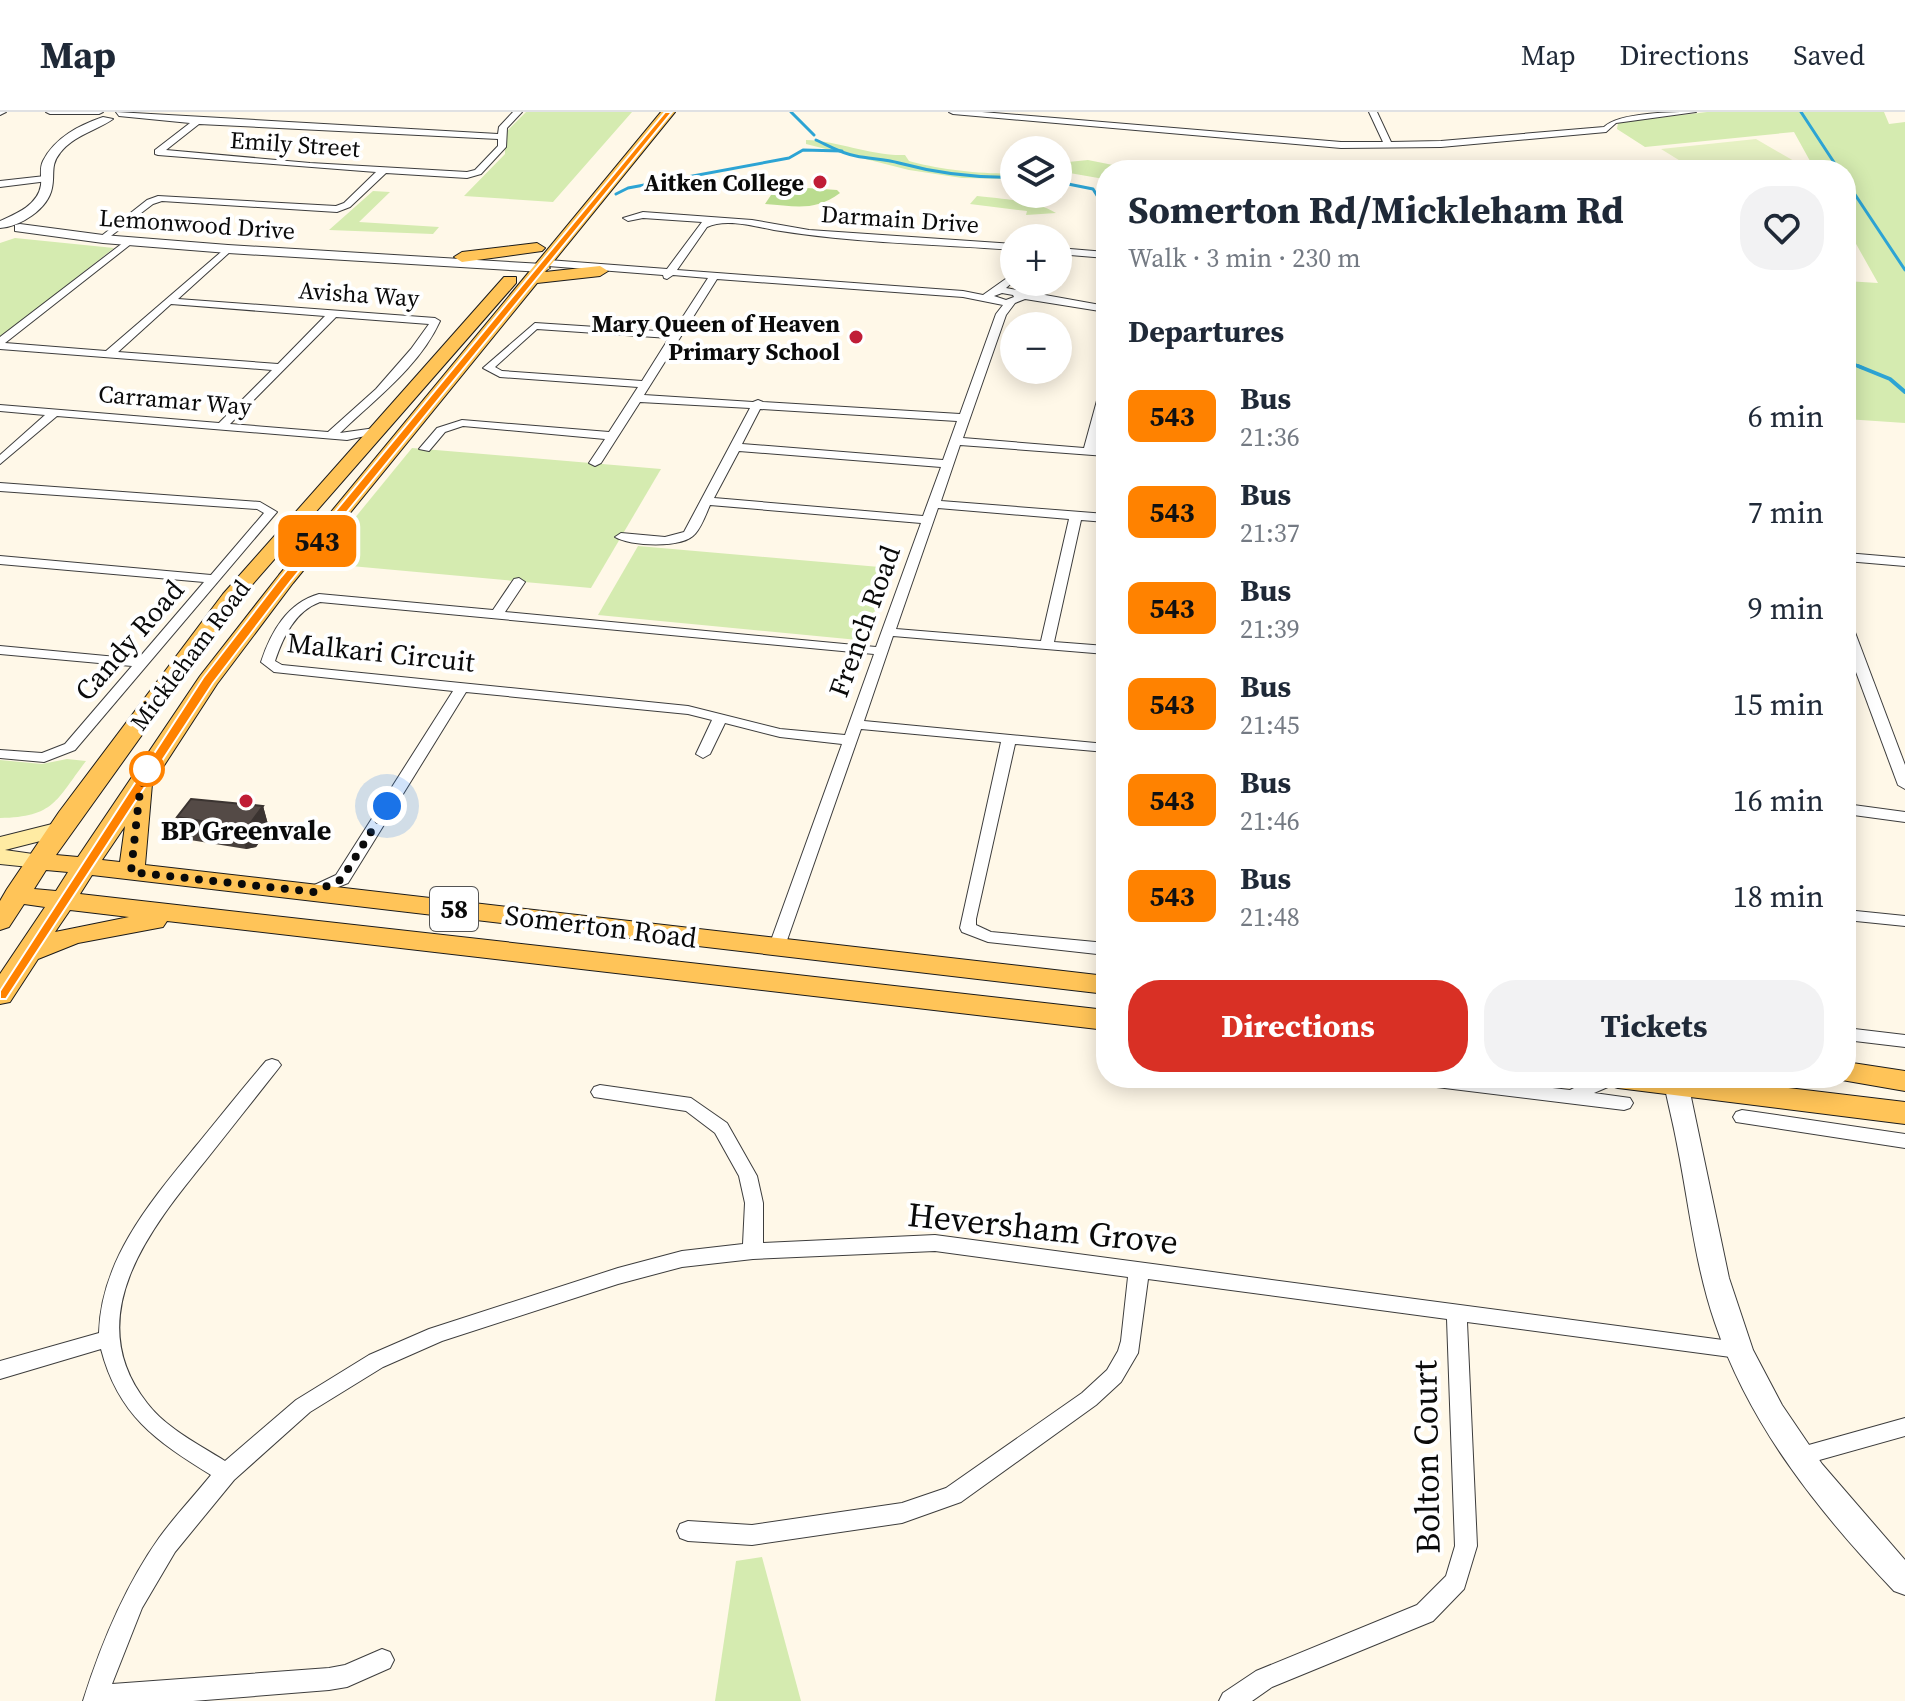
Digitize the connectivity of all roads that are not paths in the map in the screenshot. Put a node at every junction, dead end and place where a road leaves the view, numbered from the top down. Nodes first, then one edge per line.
1 (50, 112) edge
2 (518, 112) edge
3 (668, 112) edge
4 (953, 112) edge
5 (1082, 112) edge
6 (1373, 112) edge
7 (1692, 112) edge
8 (75, 113) edge
9 (987, 114) edge
10 (104, 116) edge
11 (197, 121) junction
12 (1079, 122) junction
13 (638, 124) dead end
14 (502, 137) junction
15 (1389, 146) junction
16 (383, 171) junction
17 (45, 179) junction
18 (0, 184) edge
19 (628, 218) dead end
20 (710, 222) junction
21 (9, 229) edge
22 (103, 239) junction
23 (564, 241) junction
24 (128, 242) junction
25 (1000, 246) edge
26 (228, 249) junction
27 (1072, 252) edge
28 (1096, 254) edge
29 (348, 257) junction
30 (462, 257) joint
31 (535, 264) junction
32 (578, 264) junction
33 (600, 271) joint
34 (669, 273) junction
35 (714, 276) junction
36 (1000, 287) edge
37 (992, 296) junction
38 (1016, 298) junction
39 (169, 301) junction
40 (1096, 308) edge
41 (335, 312) junction
42 (1000, 312) edge
43 (1003, 312) edge
44 (1000, 317) edge
45 (675, 335) junction
46 (0, 344) edge
47 (109, 354) junction
48 (280, 367) junction
49 (644, 384) junction
50 (636, 398) junction
51 (758, 403) junction
52 (0, 408) edge
53 (55, 412) junction
54 (965, 418) junction
55 (1096, 425) edge
56 (221, 427) junction
57 (375, 431) junction
58 (331, 436) junction
59 (613, 436) junction
60 (347, 437) junction
61 (957, 441) junction
62 (736, 447) junction
63 (425, 449) dead end
64 (1089, 452) junction
65 (1096, 452) edge
66 (351, 458) junction
67 (0, 461) edge
68 (595, 463) dead end
69 (949, 464) junction
70 (0, 487) edge
71 (707, 501) junction
72 (934, 504) junction
73 (1076, 516) junction
74 (1096, 517) edge
75 (929, 520) junction
76 (621, 537) dead end
77 (1856, 558) edge
78 (0, 560) edge
79 (1905, 562) edge
80 (216, 579) junction
81 (519, 582) dead end
82 (497, 614) junction
83 (888, 632) junction
84 (1047, 645) junction
85 (1096, 649) edge
86 (0, 650) edge
87 (881, 651) junction
88 (1856, 654) edge
89 (143, 663) junction
90 (462, 688) junction
91 (720, 719) junction
92 (855, 724) junction
93 (1009, 739) junction
94 (849, 740) junction
95 (1096, 747) edge
96 (0, 754) edge
97 (703, 754) dead end
98 (147, 768) junction
99 (1905, 785) edge
100 (1856, 810) edge
101 (1905, 817) edge
102 (60, 829) junction
103 (0, 844) edge
104 (0, 857) edge
105 (39, 861) junction
106 (85, 866) junction
107 (131, 872) junction
108 (344, 888) junction
109 (8, 894) edge
110 (64, 901) junction
111 (1856, 916) edge
112 (217, 919) junction
113 (0, 921) edge
114 (1905, 921) edge
115 (777, 946) junction
116 (1096, 948) edge
117 (29, 952) junction
118 (1096, 984) edge
119 (0, 995) edge
120 (1096, 1019) edge
121 (1856, 1035) edge
122 (1905, 1041) edge
123 (272, 1065) dead end
124 (1856, 1074) edge
125 (1905, 1081) edge
126 (1499, 1088) edge
127 (1594, 1088) edge
128 (1678, 1088) edge
129 (1726, 1088) edge
130 (1621, 1090) edge
131 (600, 1092) dead end
132 (1568, 1096) junction
133 (1905, 1113) edge
134 (1742, 1117) dead end
135 (1905, 1141) edge
136 (753, 1251) junction
137 (1139, 1270) junction
138 (1457, 1312) junction
139 (110, 1338) junction
140 (1738, 1350) junction
141 (0, 1370) edge
142 (1905, 1427) edge
143 (1798, 1457) junction
144 (226, 1473) junction
145 (688, 1531) dead end
146 (1905, 1581) edge
147 (382, 1660) dead end
148 (96, 1699) edge
149 (1231, 1701) edge

1 - 8 street
2 - 14 street
3 - 23 main road, Mickleham Road
4 - 9 street
5 - 12 street
6 - 15 street
7 - 15 street
8 - 10 street
9 - 12 street
10 - 11 street
10 - 17 street
11 - 14 street
11 - 16 street, Emily Street
12 - 15 street
13 - 31 main road, Mickleham Road
14 - 16 street, Emily Street
16 - 22 street
17 - 18 street
17 - 21 street
19 - 20 street, Darmain Drive
20 - 25 street, Darmain Drive
20 - 34 street
21 - 22 street, Lemonwood Drive
22 - 24 street, Lemonwood Drive
23 - 31 main road, Mickleham Road
23 - 32 main road
24 - 26 street, Lemonwood Drive
24 - 46 street
26 - 29 street, Lemonwood Drive
26 - 39 street
27 - 28 street
29 - 30 street, Lemonwood Drive
29 - 31 street, Lemonwood Drive
30 - 31 main road
31 - 32 street
31 - 33 main road
31 - 57 main road, Mickleham Road
31 - 98 main road, Mickleham Road
32 - 34 street
33 - 34 street
34 - 35 street
35 - 37 street
35 - 45 street
36 - 37 street
37 - 38 street
37 - 42 street
38 - 40 street
38 - 43 street, French Road
39 - 41 street, Avisha Way
39 - 47 street
41 - 48 street
41 - 58 street, Avisha Way
44 - 54 street, French Road
45 - 49 street
45 - 49 street
46 - 47 street
47 - 48 street
48 - 56 street
49 - 50 street
50 - 51 street
50 - 59 street
51 - 54 street
51 - 62 street
52 - 53 street, Carramar Way
53 - 56 street, Carramar Way
53 - 67 street
54 - 61 street, French Road
55 - 64 street
56 - 58 street, Carramar Way
57 - 60 street, Carramar Way
57 - 66 main road, Mickleham Road
58 - 60 street, Carramar Way
59 - 63 street
59 - 68 street
60 - 66 street
61 - 64 street
61 - 69 street, French Road
62 - 69 street
62 - 71 street
64 - 65 street
66 - 102 main road, Mickleham Road
69 - 72 street, French Road
70 - 80 street, Candy Road
71 - 75 street
71 - 76 street
72 - 73 street
72 - 75 street, French Road
73 - 74 street
73 - 84 street
75 - 83 street, French Road
77 - 79 street
78 - 80 street
80 - 89 street, Candy Road
81 - 82 street
82 - 87 street, Malkari Circuit
82 - 90 street, Malkari Circuit
83 - 84 street
83 - 87 street, French Road
84 - 85 street
86 - 89 street
87 - 92 street, French Road
88 - 99 street
89 - 96 street, Candy Road
90 - 91 street, Malkari Circuit
90 - 108 street
91 - 94 street, Malkari Circuit
91 - 97 street
92 - 93 street
92 - 94 street, French Road
93 - 95 street
93 - 116 street
94 - 115 street, French Road
98 - 106 main road, Mickleham Road
98 - 107 main road
100 - 101 street
102 - 103 main road
102 - 105 main road, Mickleham Road
104 - 105 main road, Somerton Road / 58
105 - 106 main road, Somerton Road / 58
105 - 109 main road, Mickleham Road
106 - 107 main road, Somerton Road / 58
106 - 110 main road, Mickleham Road
107 - 108 main road, Somerton Road / 58
108 - 115 main road, Somerton Road / 58
109 - 110 main road, Somerton Road
109 - 113 main road, Mickleham Road
110 - 112 main road, Somerton Road
110 - 117 main road, Mickleham Road
111 - 114 street
112 - 117 main road
112 - 120 main road, Somerton Road / 58
115 - 118 main road, Somerton Road / 58
117 - 119 main road, Mickleham Road
121 - 122 street
123 - 139 street
124 - 125 main road
126 - 132 street
127 - 132 street
128 - 140 street
129 - 133 main road
130 - 132 street
131 - 136 street
134 - 135 street
136 - 137 street, Heversham Grove
136 - 144 street, Heversham Grove
137 - 138 street, Heversham Grove
137 - 145 street
138 - 140 street, Heversham Grove
138 - 149 street, Bolton Court
139 - 141 street
139 - 144 street
140 - 143 street
142 - 143 street
143 - 146 street
144 - 148 street, Heversham Grove
147 - 148 street

